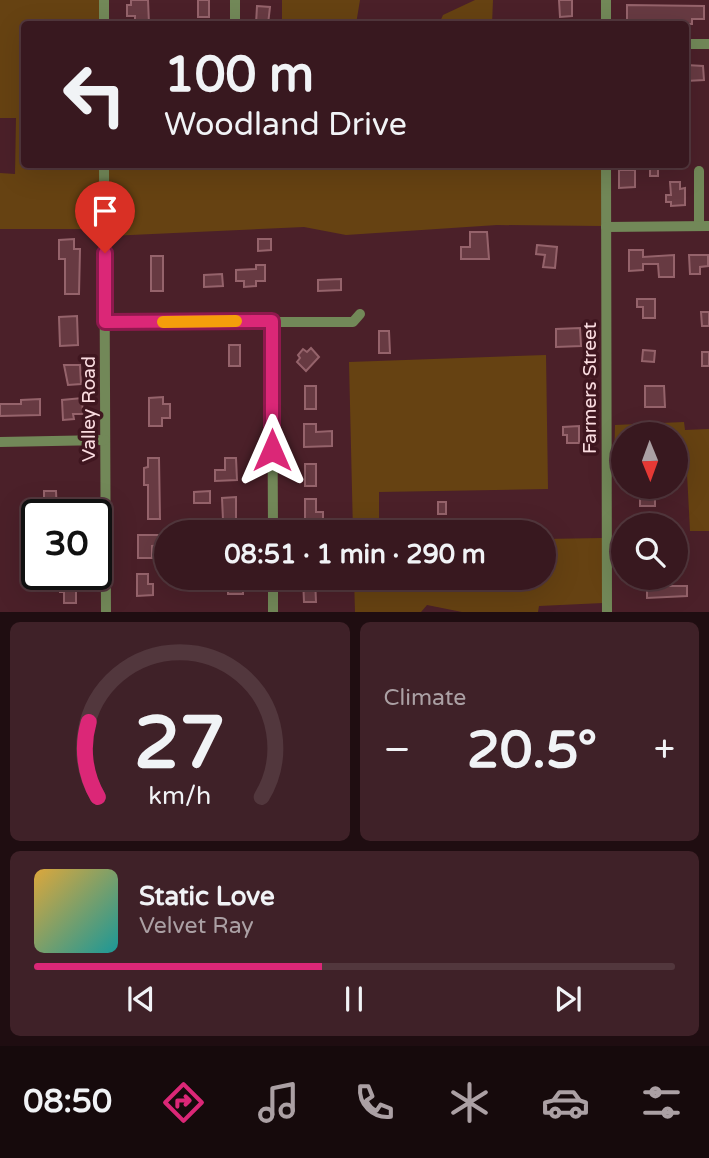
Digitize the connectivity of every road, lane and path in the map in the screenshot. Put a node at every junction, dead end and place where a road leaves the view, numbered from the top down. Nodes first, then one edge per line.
1 (104, 0) edge
2 (235, 0) edge
3 (606, 0) edge
4 (104, 21) edge
5 (235, 21) edge
6 (606, 21) edge
7 (689, 44) edge
8 (709, 44) edge
9 (104, 168) edge
10 (606, 168) edge
11 (699, 171) dead end
12 (606, 226) junction
13 (704, 226) edge
14 (360, 314) dead end
15 (272, 321) junction
16 (105, 322) junction
17 (105, 440) junction
18 (0, 442) edge
19 (273, 520) edge
20 (273, 590) edge
21 (106, 612) edge
22 (273, 612) edge
23 (607, 612) edge

1 - 4 street
2 - 5 street
3 - 6 street
7 - 8 street
9 - 16 street, Valley Road
10 - 12 street, Farmers Street
11 - 13 street
12 - 13 street
12 - 23 street, Farmers Street
14 - 15 street
15 - 16 street
15 - 19 street
16 - 17 street, Valley Road
17 - 18 street
17 - 21 street, Valley Road
20 - 22 street

